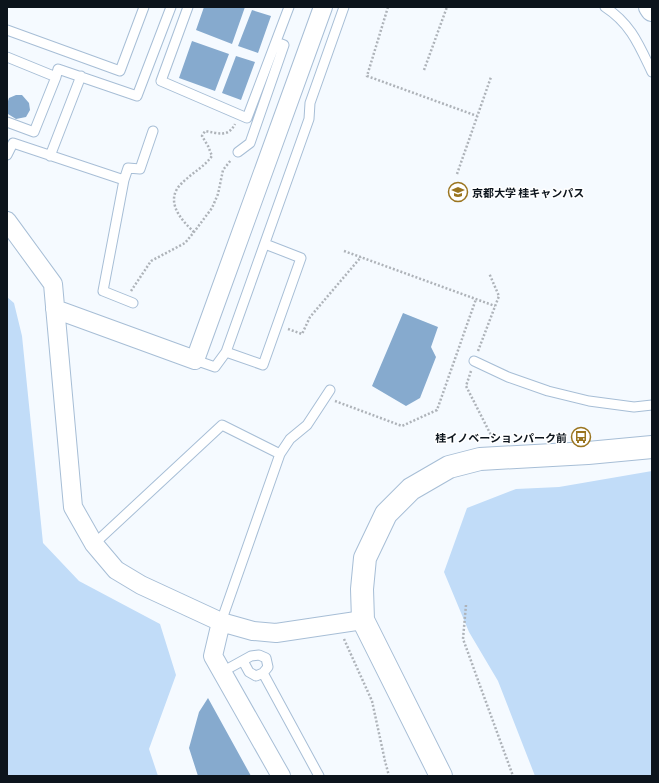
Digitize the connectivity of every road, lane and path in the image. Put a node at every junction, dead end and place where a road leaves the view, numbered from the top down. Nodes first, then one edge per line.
1 (144, 7) edge
2 (171, 7) edge
3 (188, 7) edge
4 (289, 7) edge
5 (323, 7) edge
6 (344, 7) edge
7 (388, 7) edge
8 (447, 7) edge
9 (604, 7) edge
10 (650, 7) edge
11 (652, 10) edge
12 (7, 30) edge
13 (276, 42) junction
14 (7, 58) edge
15 (424, 70) dead end
16 (652, 72) edge
17 (80, 76) junction
18 (56, 77) junction
19 (491, 77) dead end
20 (239, 114) junction
21 (477, 116) junction
22 (7, 122) edge
23 (153, 131) dead end
24 (238, 152) joint
25 (7, 155) edge
26 (50, 156) junction
27 (457, 174) dead end
28 (124, 180) junction
29 (7, 221) edge
30 (194, 232) junction
31 (265, 244) junction
32 (344, 251) dead end
33 (361, 257) junction
34 (476, 299) junction
35 (130, 302) joint
36 (495, 306) dead end
37 (55, 309) junction
38 (277, 325) junction
39 (226, 352) junction
40 (195, 360) junction
41 (474, 361) dead end
42 (328, 394) joint
43 (652, 405) edge
44 (652, 447) edge
45 (280, 454) junction
46 (94, 544) junction
47 (466, 606) dead end
48 (363, 620) junction
49 (221, 622) junction
50 (342, 633) dead end
51 (243, 661) junction
52 (222, 672) junction
53 (263, 673) junction
54 (281, 776) edge
55 (320, 776) edge
56 (389, 776) edge
57 (441, 776) edge
58 (513, 776) edge

1 - 12 lane
2 - 17 lane
3 - 20 lane
4 - 13 lane
5 - 40 street
6 - 31 lane
7 - 21 path
8 - 15 path
9 - 16 lane
10 - 11 street
13 - 20 lane
13 - 24 lane
14 - 18 lane
17 - 18 lane
17 - 26 lane
18 - 22 lane
19 - 21 path
20 - 30 path
21 - 27 path
23 - 28 lane
24 - 30 path
25 - 26 lane
26 - 28 lane
28 - 35 lane
29 - 37 street
30 - 35 path
31 - 38 lane
31 - 39 lane
32 - 33 path
33 - 34 path
33 - 38 path
34 - 36 path
34 - 42 path
37 - 40 street
37 - 46 street
38 - 39 lane
39 - 40 lane
41 - 43 lane
42 - 45 lane
44 - 48 street
45 - 46 lane
45 - 49 lane
46 - 49 street
47 - 58 path
48 - 49 street
48 - 57 street
49 - 52 street
50 - 56 path
51 - 52 lane
51 - 53 lane
51 - 53 lane
52 - 54 street
53 - 55 lane

